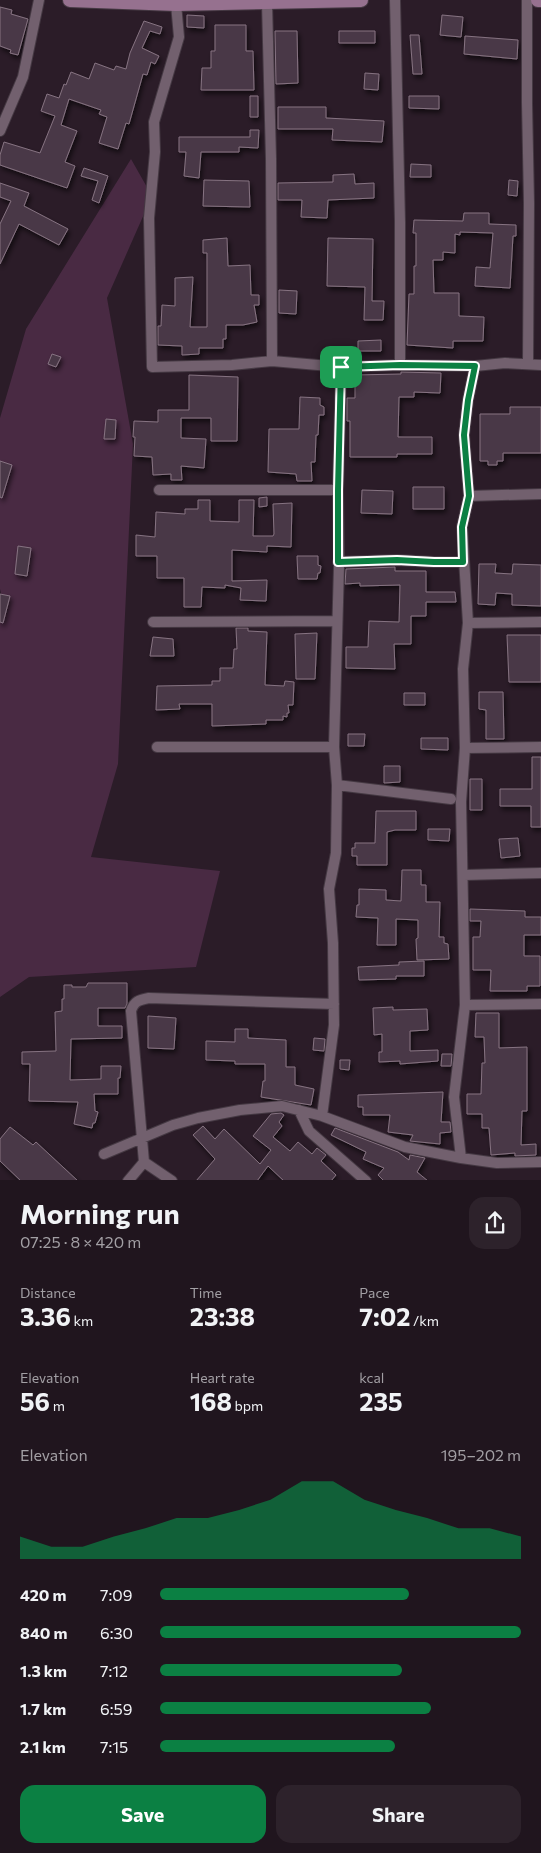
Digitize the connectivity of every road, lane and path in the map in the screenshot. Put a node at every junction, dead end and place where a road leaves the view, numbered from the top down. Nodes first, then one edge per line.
1 (39, 0) edge
2 (70, 0) edge
3 (361, 0) edge
4 (394, 0) edge
5 (527, 0) edge
6 (268, 3) junction
7 (176, 4) junction
8 (0, 131) edge
9 (272, 361) junction
10 (528, 364) junction
11 (400, 365) junction
12 (541, 365) edge
13 (475, 366) junction
14 (341, 367) junction
15 (159, 490) dead end
16 (338, 490) junction
17 (541, 494) edge
18 (469, 496) junction
19 (338, 562) junction
20 (463, 562) junction
21 (337, 621) junction
22 (153, 622) dead end
23 (541, 622) edge
24 (468, 623) junction
25 (157, 747) dead end
26 (541, 747) edge
27 (334, 748) junction
28 (465, 748) junction
29 (337, 785) junction
30 (451, 799) dead end
31 (541, 873) edge
32 (464, 875) junction
33 (334, 1004) junction
34 (541, 1004) edge
35 (465, 1005) junction
36 (299, 1110) junction
37 (322, 1116) junction
38 (142, 1138) junction
39 (104, 1154) dead end
40 (461, 1158) junction
41 (144, 1162) junction
42 (541, 1162) edge
43 (128, 1180) edge
44 (172, 1180) edge
45 (366, 1180) edge

1 - 8 street
2 - 7 main road
3 - 6 main road
4 - 11 street
5 - 10 street
6 - 7 main road
6 - 9 street
7 - 9 street
9 - 14 street
10 - 12 street
10 - 13 street
11 - 13 street
11 - 14 street
13 - 18 street
14 - 16 street
15 - 16 street
16 - 19 street
17 - 18 street
18 - 20 street
19 - 20 street
19 - 21 street
20 - 24 street
21 - 22 street
21 - 27 street
23 - 24 street
24 - 28 street
25 - 27 street
26 - 28 street
27 - 29 street
28 - 32 street
29 - 30 street
29 - 33 street
31 - 32 street
32 - 35 street
33 - 37 street
33 - 38 street
34 - 35 street
35 - 40 street
36 - 37 street
36 - 38 street
36 - 45 street
37 - 40 street
38 - 39 street
38 - 41 street
40 - 42 street
41 - 43 street
41 - 44 street

